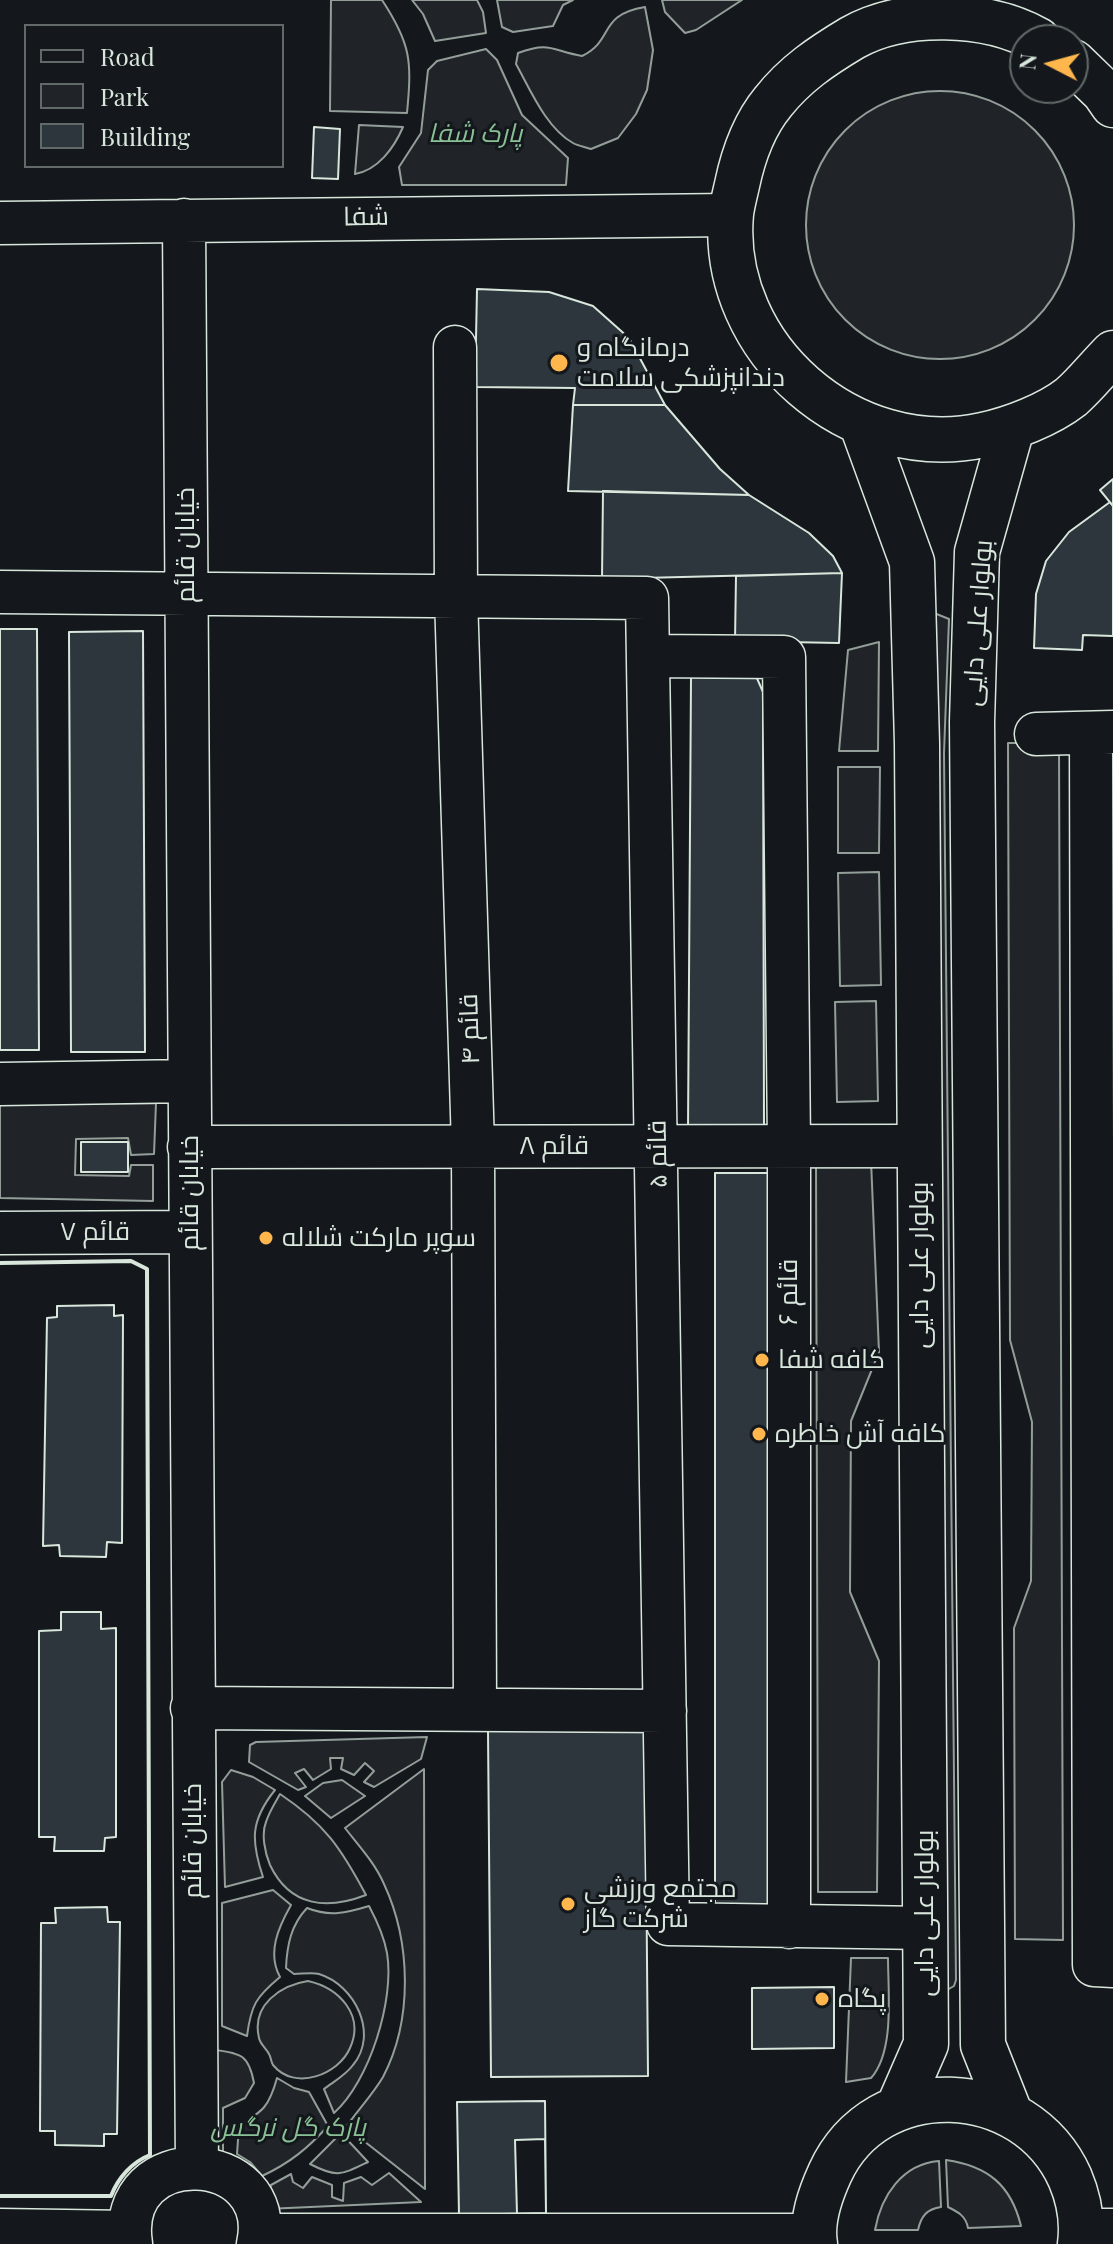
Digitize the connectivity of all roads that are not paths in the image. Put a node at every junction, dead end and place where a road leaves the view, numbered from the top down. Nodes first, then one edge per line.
1 (868, 16) edge
2 (1026, 24) edge
3 (1089, 77) edge
4 (1113, 105) edge
5 (731, 215) junction
6 (184, 220) junction
7 (0, 223) edge
8 (455, 347) dead end
9 (1113, 353) edge
10 (862, 425) junction
11 (1012, 428) junction
12 (0, 592) edge
13 (187, 594) junction
14 (456, 596) junction
15 (648, 656) junction
16 (1102, 733) edge
17 (1036, 734) dead end
18 (189, 1081) junction
19 (0, 1084) edge
20 (658, 1145) junction
21 (473, 1146) junction
22 (789, 1146) junction
23 (919, 1146) junction
24 (189, 1147) junction
25 (190, 1232) junction
26 (0, 1233) edge
27 (192, 1708) junction
28 (475, 1710) junction
29 (665, 1711) junction
30 (789, 1927) junction
31 (925, 1928) junction
32 (1113, 1966) edge
33 (898, 2108) junction
34 (1010, 2113) junction
35 (197, 2166) junction
36 (0, 2230) edge
37 (1092, 2235) edge
38 (130, 2238) edge
39 (259, 2239) edge
40 (531, 2240) edge
41 (814, 2240) edge

1 - 2 main road
1 - 5 main road
3 - 4 main road
5 - 6 street, شفا
5 - 10 main road
6 - 7 street, شفا
6 - 13 street, خیابان قائم
8 - 14 street, قائم ۴
9 - 11 main road
10 - 11 main road
10 - 23 main road, بولوار علی دایی
11 - 34 main road, بولوار علی دایی
12 - 13 street
13 - 14 street
13 - 18 street, خیابان قائم
14 - 15 street, قائم ۵
14 - 21 street, قائم ۴
15 - 20 street, قائم ۵
15 - 22 street, قائم ۶
16 - 17 street
16 - 32 street
18 - 19 street
18 - 24 street, خیابان قائم
20 - 21 street, قائم ۸
20 - 22 street, قائم ۸
20 - 29 street, قائم ۵
21 - 24 street, قائم ۸
21 - 28 street, قائم ۴
22 - 23 street, قائم ۸
22 - 30 street, قائم ۶
23 - 31 main road, بولوار علی دایی
24 - 25 street, خیابان قائم
25 - 26 street, قائم ۷
25 - 27 street, خیابان قائم
27 - 28 street
27 - 35 street, خیابان قائم
28 - 29 street
29 - 30 street, قائم ۵
30 - 31 street
31 - 33 main road, بولوار علی دایی
33 - 34 main road
33 - 41 main road
34 - 37 main road
35 - 38 street
35 - 39 street
36 - 38 street
39 - 40 street
40 - 41 street

